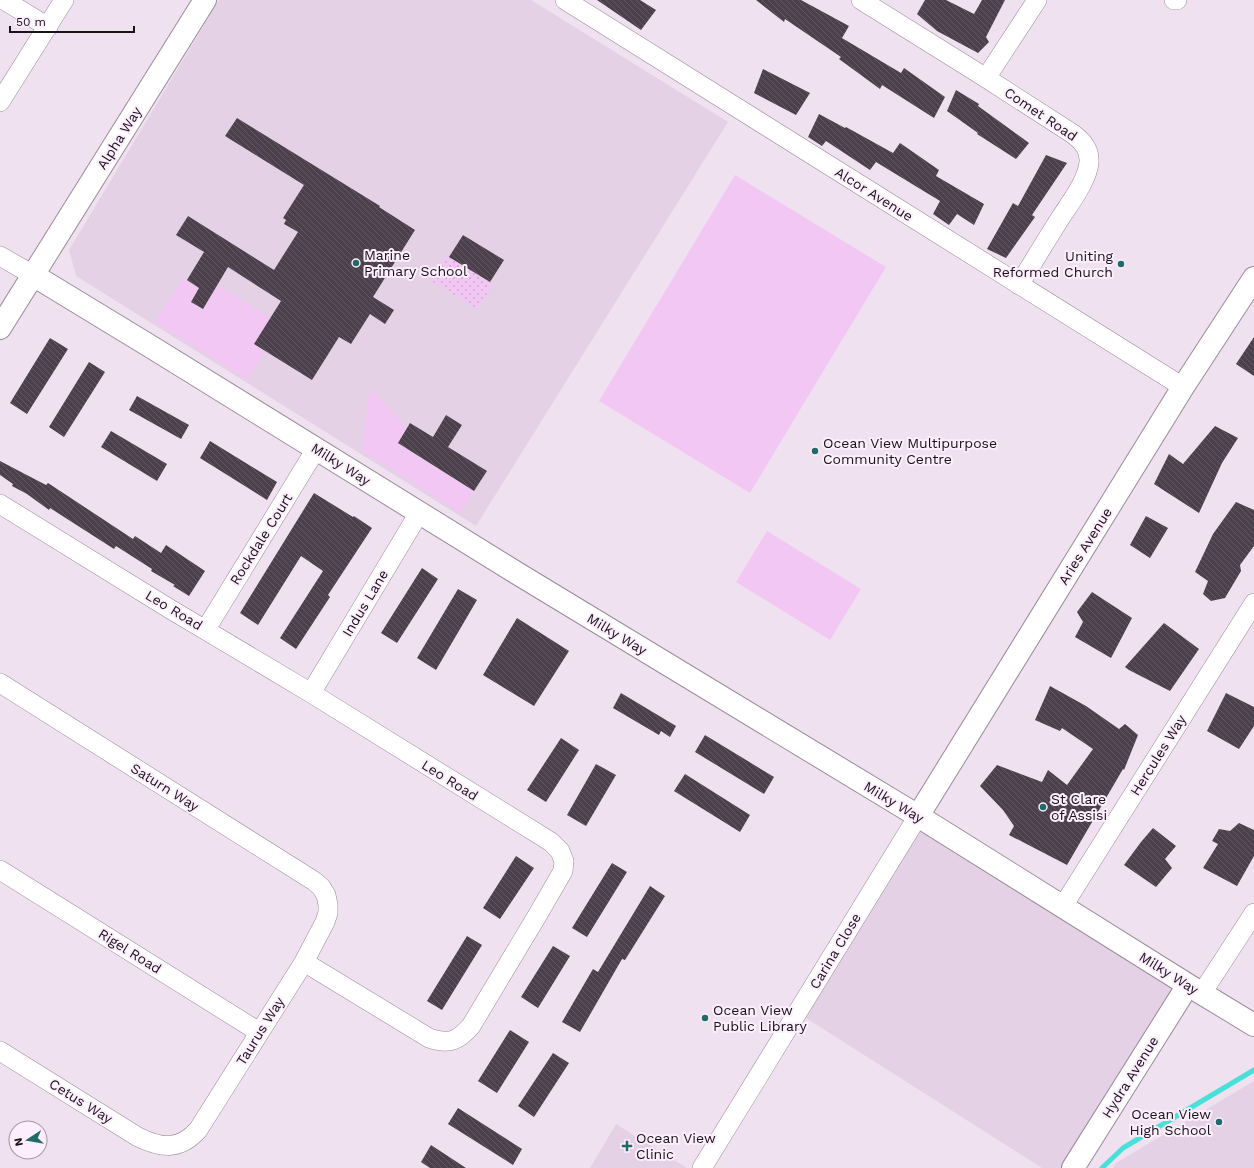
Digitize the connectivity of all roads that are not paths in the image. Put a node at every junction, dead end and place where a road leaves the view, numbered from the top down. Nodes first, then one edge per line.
1 (4, 0) edge
2 (64, 0) edge
3 (205, 0) edge
4 (565, 0) edge
5 (861, 0) edge
6 (1037, 0) edge
7 (48, 27) junction
8 (986, 78) junction
9 (0, 102) edge
10 (0, 256) edge
11 (33, 275) junction
12 (1254, 278) edge
13 (1019, 285) junction
14 (0, 328) edge
15 (1183, 387) junction
16 (316, 449) junction
17 (0, 504) edge
18 (419, 513) junction
19 (1254, 603) edge
20 (206, 629) junction
21 (0, 682) edge
22 (311, 692) junction
23 (918, 816) junction
24 (0, 870) edge
25 (326, 895) joint
26 (1063, 906) junction
27 (1254, 912) edge
28 (304, 962) junction
29 (1195, 989) junction
30 (1254, 1025) edge
31 (259, 1032) junction
32 (0, 1051) edge
33 (164, 1146) joint
34 (702, 1168) edge
35 (1073, 1168) edge

1 - 7 street
2 - 7 street
3 - 11 street, Alpha Way
4 - 13 street, Alcor Avenue
5 - 8 street, Comet Road
6 - 8 street
7 - 9 street
8 - 13 street, Comet Road
10 - 11 street
11 - 14 street
11 - 16 street, Milky Way
12 - 15 street, Aries Avenue
13 - 15 street, Alcor Avenue
15 - 23 street, Aries Avenue
16 - 18 street, Milky Way
16 - 20 street, Rockdale Court
17 - 20 street, Leo Road
18 - 22 street, Indus Lane
18 - 23 street, Milky Way
19 - 26 street, Hercules Way
20 - 22 street, Leo Road
21 - 25 street, Saturn Way
22 - 28 street, Leo Road
23 - 26 street, Milky Way
23 - 34 street, Carina Close
24 - 31 street, Rigel Road
25 - 28 street, Taurus Way
26 - 29 street, Milky Way
27 - 29 street
28 - 31 street, Taurus Way
29 - 30 street, Milky Way
29 - 35 street, Hydra Avenue
31 - 33 street, Taurus Way
32 - 33 street, Cetus Way

